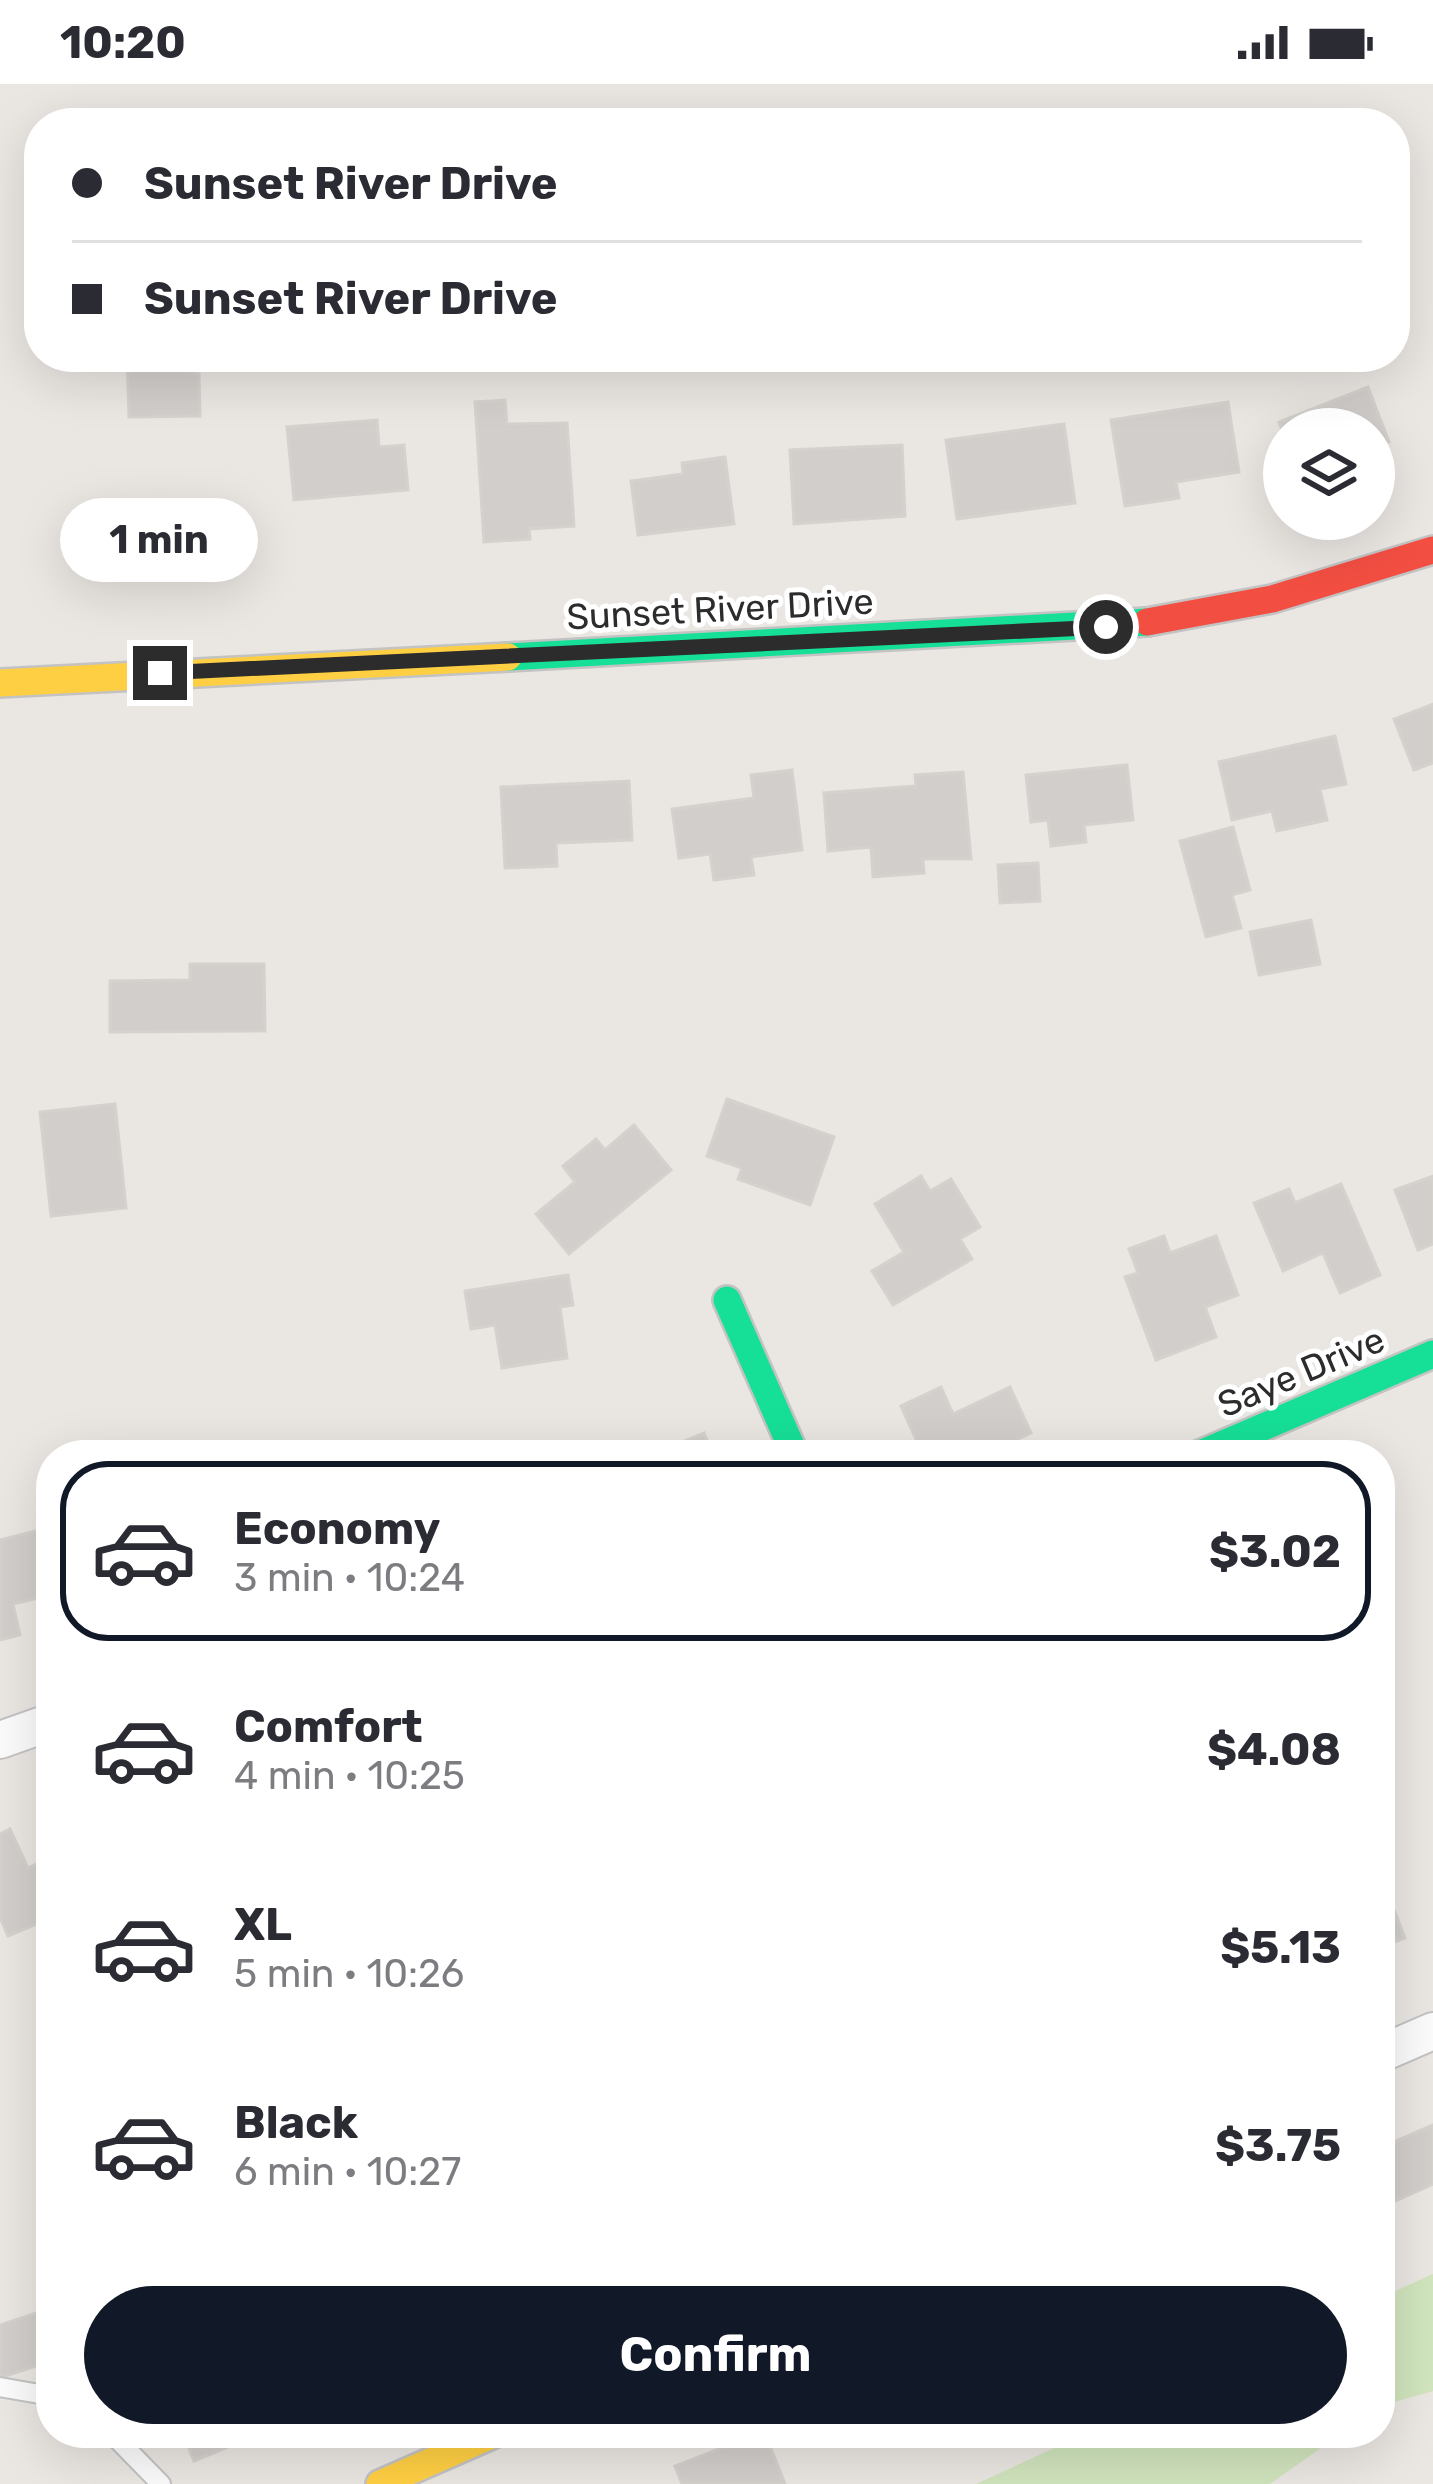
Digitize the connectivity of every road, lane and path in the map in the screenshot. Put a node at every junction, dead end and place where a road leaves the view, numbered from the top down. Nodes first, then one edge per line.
1 (1433, 550) edge
2 (0, 683) edge
3 (727, 1300) dead end
4 (1433, 1354) edge
5 (788, 1440) edge
6 (1233, 1440) edge
7 (36, 1727) edge
8 (0, 1740) edge
9 (1433, 2031) edge
10 (1395, 2047) edge
11 (0, 2387) edge
12 (36, 2393) edge
13 (129, 2448) edge
14 (462, 2448) edge
15 (161, 2484) edge
16 (380, 2484) edge

1 - 2 street, Sunset River Drive
3 - 5 street
4 - 6 street, Saye Drive
7 - 8 street
9 - 10 street
11 - 12 lane
13 - 15 lane
14 - 16 street

